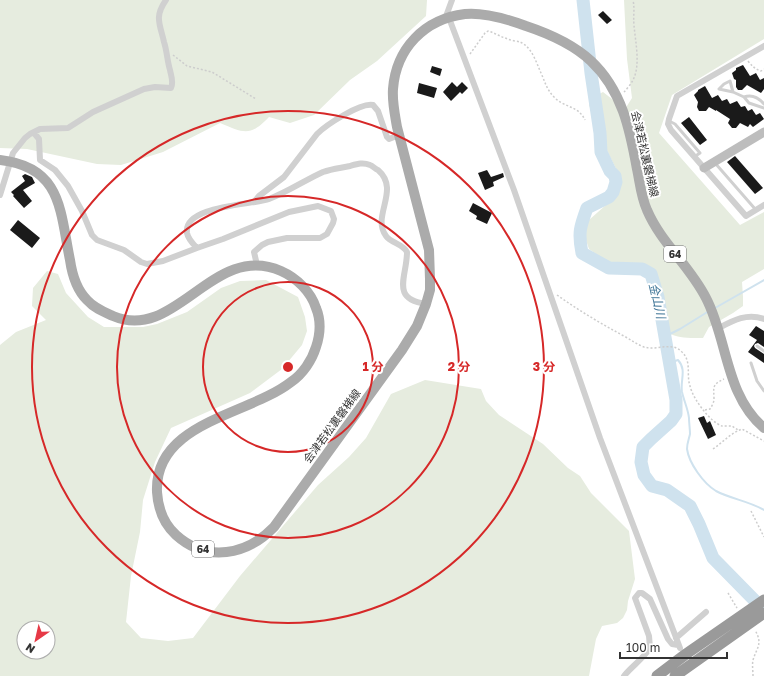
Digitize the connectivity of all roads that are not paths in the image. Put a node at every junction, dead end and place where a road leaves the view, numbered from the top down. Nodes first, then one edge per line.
1 (166, 0) edge
2 (452, 0) edge
3 (447, 18) junction
4 (764, 46) edge
5 (733, 92) junction
6 (744, 97) junction
7 (764, 104) edge
8 (764, 108) edge
9 (764, 132) edge
10 (34, 133) junction
11 (399, 136) junction
12 (5, 160) edge
13 (714, 162) junction
14 (704, 168) junction
15 (0, 195) edge
16 (254, 202) junction
17 (764, 205) edge
18 (756, 210) junction
19 (197, 248) junction
20 (257, 265) junction
21 (426, 304) junction
22 (764, 319) edge
23 (719, 328) junction
24 (757, 346) dead end
25 (764, 351) edge
26 (750, 363) dead end
27 (764, 390) edge
28 (764, 428) edge
29 (764, 600) edge
30 (706, 612) dead end
31 (764, 613) edge
32 (747, 618) junction
33 (676, 638) junction
34 (624, 676) edge
35 (657, 676) edge
36 (675, 676) edge

1 - 10 street
2 - 3 street
3 - 11 main road, 会津若松裏磐梯線 / 64
3 - 23 main road, 会津若松裏磐梯線 / 64
3 - 33 street
4 - 14 street
5 - 5 lane
5 - 6 lane
6 - 7 lane
6 - 8 lane
9 - 13 street
10 - 12 street
10 - 19 street
11 - 16 street
11 - 21 main road, 会津若松裏磐梯線 / 64
12 - 15 street
12 - 20 main road, 会津若松裏磐梯線 / 64
13 - 14 street
13 - 18 lane
14 - 18 street
16 - 19 street
16 - 21 street
17 - 18 street
19 - 20 street
20 - 21 main road, 会津若松裏磐梯線 / 64
22 - 23 street
23 - 28 main road, 会津若松裏磐梯線 / 64
24 - 25 lane
26 - 27 lane
29 - 32 highway
30 - 33 street
31 - 32 highway
32 - 35 highway
32 - 36 highway
33 - 34 street

